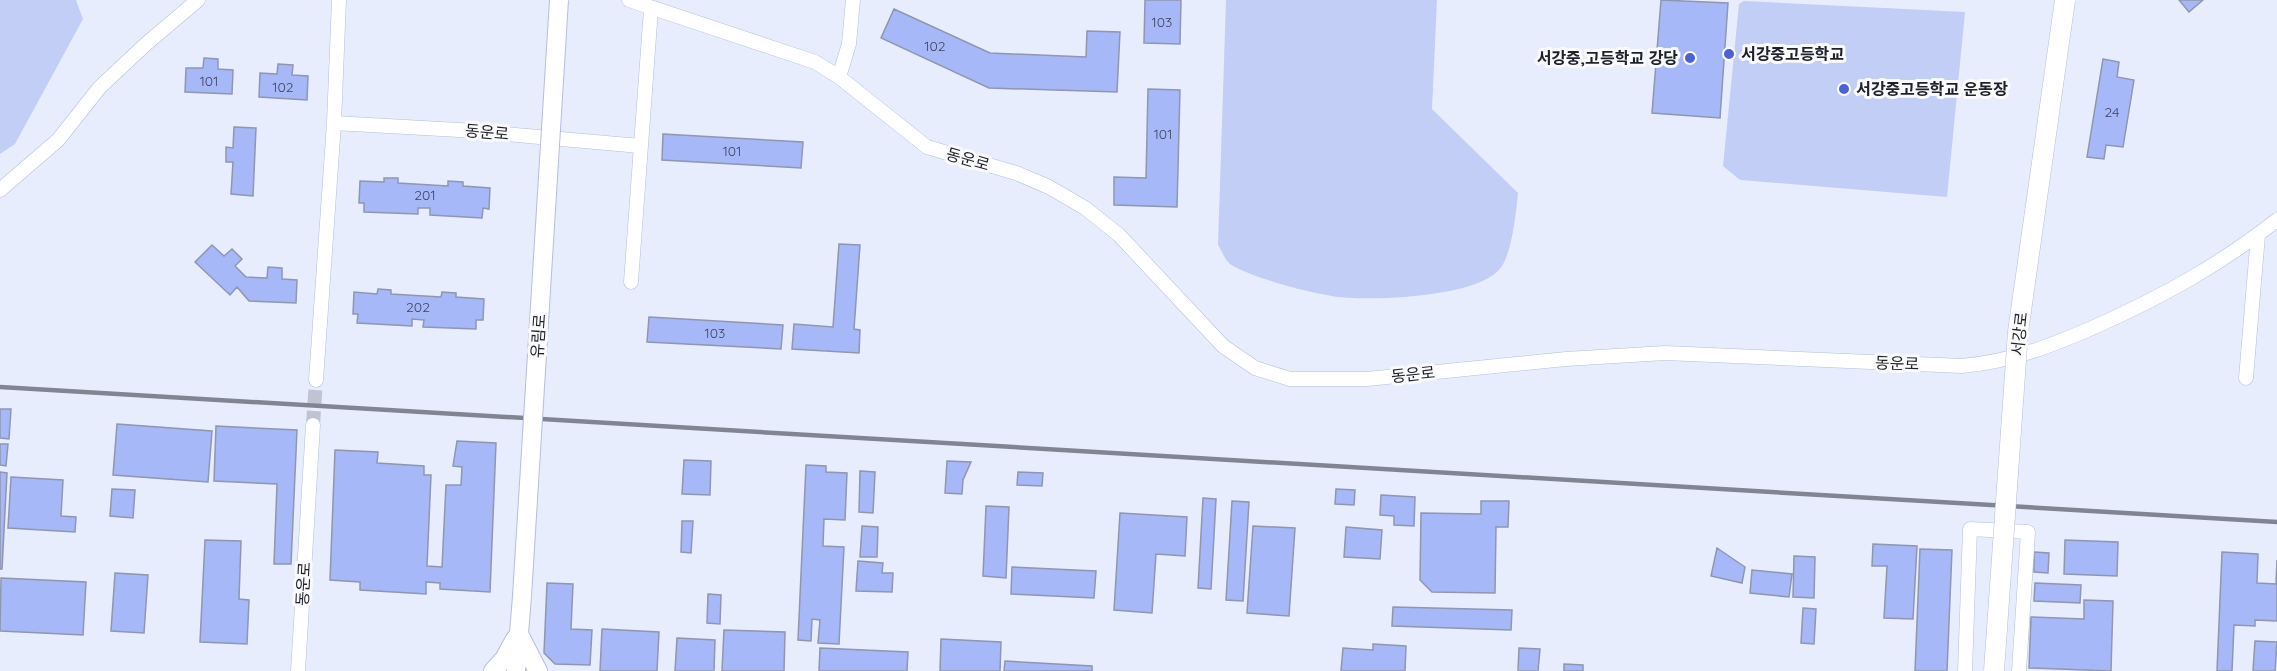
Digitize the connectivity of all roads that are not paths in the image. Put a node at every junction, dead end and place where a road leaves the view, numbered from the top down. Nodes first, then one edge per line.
1 (198, 0) edge
2 (339, 0) edge
3 (559, 0) edge
4 (629, 0) edge
5 (853, 0) edge
6 (2065, 0) edge
7 (651, 9) junction
8 (839, 76) junction
9 (334, 123) junction
10 (640, 146) junction
11 (0, 190) edge
12 (2277, 220) edge
13 (2258, 235) junction
14 (631, 282) dead end
15 (2246, 378) dead end
16 (316, 380) tunnel mouth
17 (313, 425) tunnel mouth
18 (519, 633) junction
19 (298, 671) edge
20 (493, 671) edge
21 (516, 671) edge
22 (538, 671) edge
23 (1965, 671) edge
24 (1994, 671) edge
25 (2019, 671) edge

1 - 11 street
2 - 9 street
3 - 18 street, 유림로, bridge
4 - 7 street, 동운로
5 - 8 street
6 - 24 main road, 서강로, bridge
7 - 8 street, 동운로
7 - 10 street
8 - 13 street, 동운로
9 - 10 street, 동운로
9 - 16 street
10 - 14 street
12 - 13 street, 동운로
13 - 15 street
17 - 19 street, 동운로
18 - 20 street
18 - 21 street, 유림로
18 - 22 street
23 - 25 street

